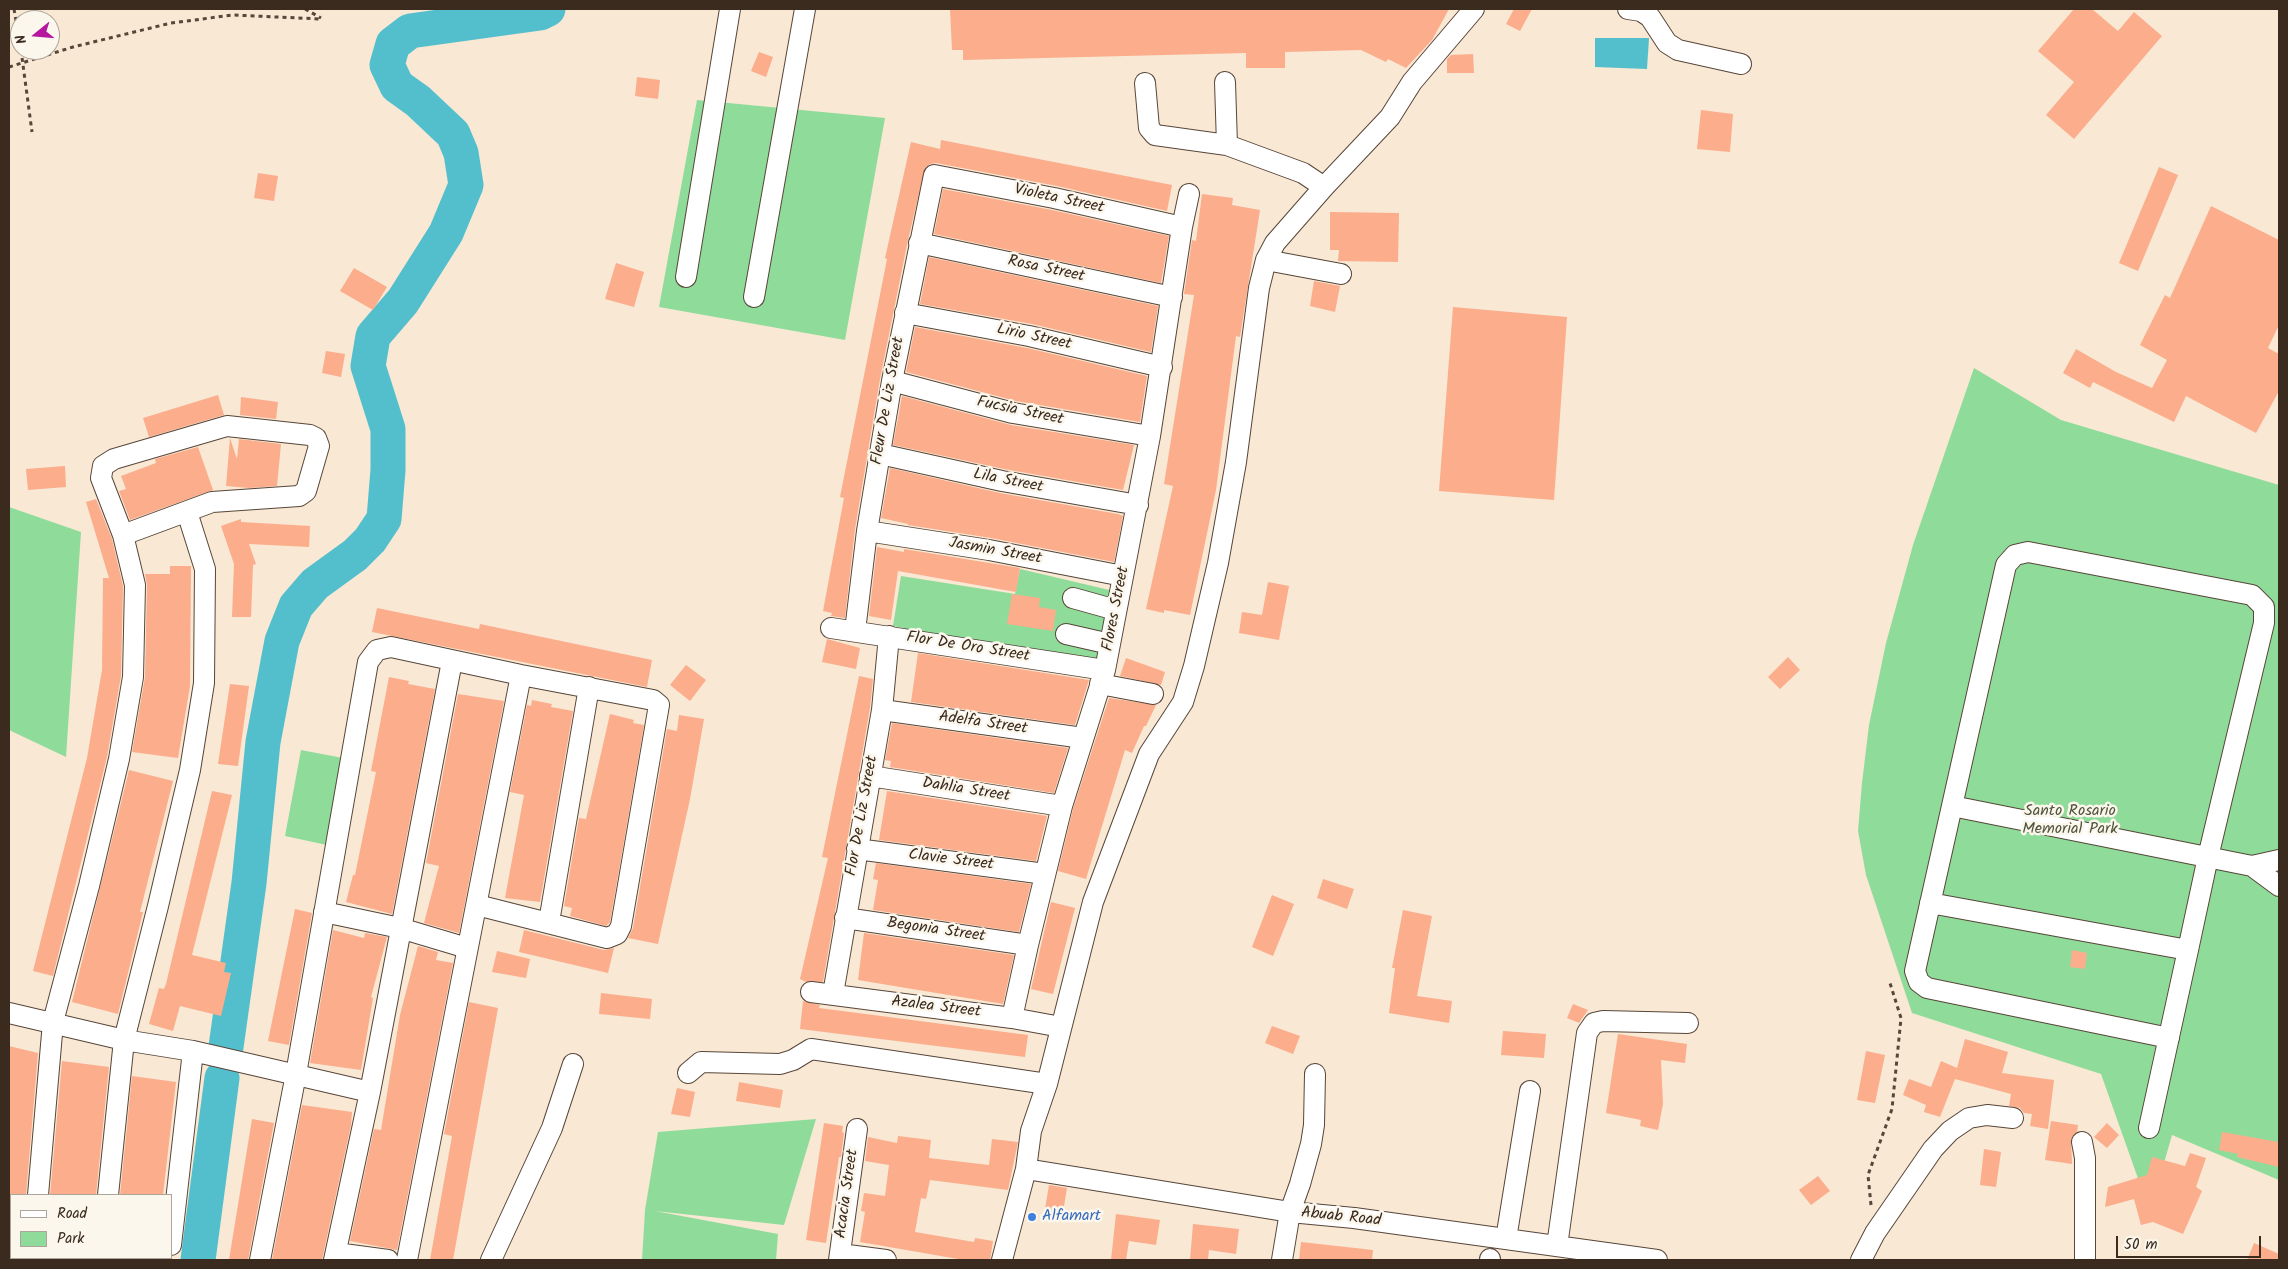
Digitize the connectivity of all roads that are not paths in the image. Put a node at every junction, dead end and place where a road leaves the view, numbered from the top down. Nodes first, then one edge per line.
1 (730, 9) edge
2 (805, 9) edge
3 (1474, 9) edge
4 (1628, 9) edge
5 (1741, 64) dead end
6 (1225, 82) dead end
7 (1145, 83) dead end
8 (1227, 145) junction
9 (936, 175) joint
10 (1324, 187) junction
11 (1189, 194) dead end
12 (1182, 227) junction
13 (919, 243) junction
14 (1266, 260) junction
15 (1341, 274) dead end
16 (686, 277) dead end
17 (754, 297) dead end
18 (1172, 297) junction
19 (906, 313) junction
20 (1162, 367) junction
21 (892, 381) junction
22 (1150, 436) junction
23 (880, 454) junction
24 (1138, 505) junction
25 (187, 512) junction
26 (867, 531) junction
27 (123, 535) junction
28 (1123, 576) junction
29 (1073, 598) dead end
30 (1116, 610) junction
31 (830, 628) dead end
32 (855, 631) junction
33 (1066, 634) dead end
34 (889, 636) junction
35 (1110, 644) junction
36 (452, 661) junction
37 (521, 675) junction
38 (1103, 677) junction
39 (589, 687) junction
40 (1153, 694) dead end
41 (882, 710) junction
42 (1083, 738) junction
43 (870, 776) junction
44 (1062, 806) junction
45 (1952, 806) junction
46 (857, 849) junction
47 (2208, 857) junction
48 (2279, 860) edge
49 (2252, 866) junction
50 (1045, 874) junction
51 (2279, 886) edge
52 (1930, 903) junction
53 (477, 906) junction
54 (324, 912) junction
55 (845, 918) junction
56 (549, 922) junction
57 (400, 928) junction
58 (1028, 945) junction
59 (467, 948) junction
60 (2188, 950) junction
61 (812, 992) dead end
62 (832, 994) junction
63 (9, 1013) edge
64 (1012, 1018) junction
65 (53, 1022) junction
66 (1688, 1024) dead end
67 (1061, 1026) junction
68 (2169, 1038) junction
69 (124, 1040) junction
70 (193, 1052) junction
71 (573, 1064) dead end
72 (688, 1073) dead end
73 (296, 1074) junction
74 (1316, 1074) dead end
75 (1047, 1084) junction
76 (1530, 1091) dead end
77 (370, 1092) junction
78 (2013, 1118) dead end
79 (2149, 1128) dead end
80 (857, 1129) dead end
81 (2082, 1142) dead end
82 (1026, 1169) junction
83 (38, 1194) edge
84 (108, 1194) edge
85 (1290, 1212) junction
86 (172, 1236) edge
87 (1506, 1239) junction
88 (1557, 1246) junction
89 (335, 1256) edge
90 (840, 1257) edge
91 (1283, 1258) edge
92 (260, 1260) edge
93 (388, 1260) edge
94 (407, 1260) edge
95 (491, 1260) edge
96 (886, 1260) edge
97 (1002, 1260) edge
98 (1657, 1260) edge
99 (1861, 1260) edge
100 (2085, 1260) edge

1 - 16 street
2 - 17 street
3 - 10 street
4 - 5 street
6 - 8 street
7 - 8 street
8 - 10 street
9 - 12 street, Violeta Street
9 - 13 street, Fleur De Liz Street
10 - 14 street
11 - 12 street, Flores Street
12 - 18 street, Flores Street
13 - 18 street, Rosa Street
13 - 19 street, Fleur De Liz Street
14 - 15 street
14 - 67 street
18 - 20 street, Flores Street
19 - 20 street, Lirio Street
19 - 21 street, Fleur De Liz Street
20 - 22 street, Flores Street
21 - 22 street, Fucsia Street
21 - 23 street, Fleur De Liz Street
22 - 24 street, Flores Street
23 - 24 street, Lila Street
23 - 26 street, Fleur De Liz Street
24 - 28 street, Flores Street
25 - 27 street
25 - 27 street
25 - 69 street
26 - 28 street, Jasmin Street
26 - 32 street, Fleur De Liz Street
27 - 65 street
28 - 30 street, Flores Street
29 - 30 street
30 - 35 street, Flores Street
31 - 32 street, Flor De Oro Street
32 - 34 street, Flor De Oro Street
33 - 35 street
34 - 38 street, Flor De Oro Street
34 - 41 street, Flor De Liz Street
35 - 38 street, Flores Street
36 - 37 street
36 - 54 street
36 - 57 street
37 - 39 street
37 - 53 street
38 - 40 street, Flor De Oro Street
38 - 42 street, Flores Street
39 - 56 street
39 - 56 street
41 - 42 street, Adelfa Street
41 - 43 street, Flor De Liz Street
42 - 44 street, Flores Street
43 - 44 street, Dahlia Street
43 - 46 street, Flor De Liz Street
44 - 50 street, Flores Street
45 - 47 street
45 - 47 street
45 - 52 street
46 - 50 street, Clavie Street
46 - 55 street, Flor De Liz Street
47 - 49 street
47 - 60 street
48 - 49 street
49 - 51 street
50 - 58 street, Flores Street
52 - 60 street
52 - 68 street
53 - 56 street
53 - 59 street
54 - 57 street
54 - 73 street
55 - 58 street, Begonia Street
55 - 62 street, Flor De Liz Street
57 - 59 street
57 - 77 street
58 - 64 street, Flores Street
59 - 94 street
60 - 68 street
61 - 62 street, Azalea Street
62 - 64 street, Azalea Street
63 - 65 street
64 - 67 street, Azalea Street
65 - 69 street
65 - 83 street
66 - 88 street
67 - 75 street
68 - 79 street
69 - 70 street
69 - 84 street
70 - 73 street
70 - 86 street
71 - 95 street
72 - 75 street
73 - 77 street
73 - 92 street
74 - 85 street
75 - 82 street
76 - 87 street
77 - 89 street
78 - 99 street
80 - 90 street, Acacia Street
81 - 100 street
82 - 85 street, Abuab Road
82 - 97 street
85 - 87 street, Abuab Road
85 - 91 street
87 - 88 street, Abuab Road
88 - 98 street, Abuab Road
89 - 93 street
90 - 96 street

